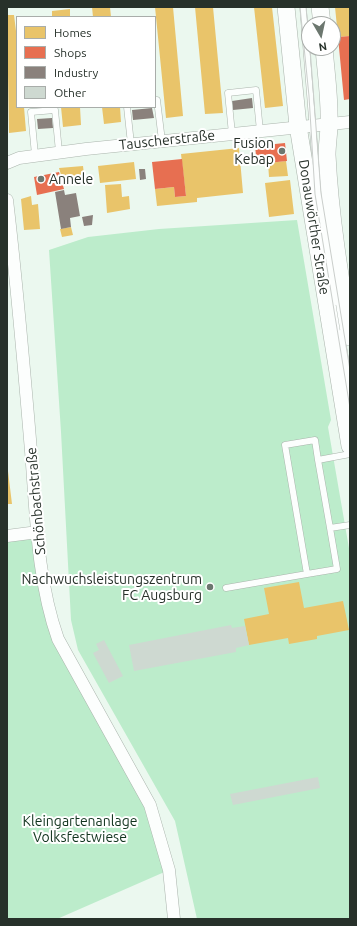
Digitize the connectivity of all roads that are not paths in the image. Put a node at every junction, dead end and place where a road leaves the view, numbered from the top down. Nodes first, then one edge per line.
1 (286, 7) edge
2 (303, 7) edge
3 (323, 56) edge
4 (156, 100) edge
5 (127, 108) edge
6 (350, 122) edge
7 (314, 125) junction
8 (260, 131) junction
9 (232, 134) junction
10 (162, 141) junction
11 (131, 144) junction
12 (59, 152) junction
13 (35, 155) junction
14 (7, 163) edge
15 (7, 200) edge
16 (12, 285) edge
17 (337, 309) dead end
18 (345, 331) edge
19 (350, 386) edge
20 (350, 446) edge
21 (350, 454) edge
22 (318, 460) junction
23 (350, 525) edge
24 (330, 528) junction
25 (38, 532) junction
26 (7, 536) edge
27 (307, 574) junction
28 (226, 588) dead end
29 (174, 919) edge

1 - 7 main road, Donauwörther Straße
2 - 7 lane
3 - 7 main road, Donauwörther Straße
4 - 10 lane
5 - 11 lane
6 - 7 street, Tauscherstraße
7 - 8 street, Tauscherstraße
7 - 17 lane
7 - 18 main road, Donauwörther Straße
7 - 20 main road, Donauwörther Straße
8 - 9 street, Tauscherstraße
8 - 9 lane
9 - 10 street, Tauscherstraße
10 - 11 street, Tauscherstraße
11 - 12 street, Tauscherstraße
12 - 13 street, Tauscherstraße
12 - 13 lane
13 - 14 street, Tauscherstraße
15 - 16 street, Schönbachstraße
16 - 25 street, Schönbachstraße
18 - 19 lane
21 - 22 lane
22 - 24 lane
22 - 27 lane
23 - 24 lane
24 - 27 lane
25 - 26 street
25 - 29 street, Schönbachstraße
27 - 28 lane

